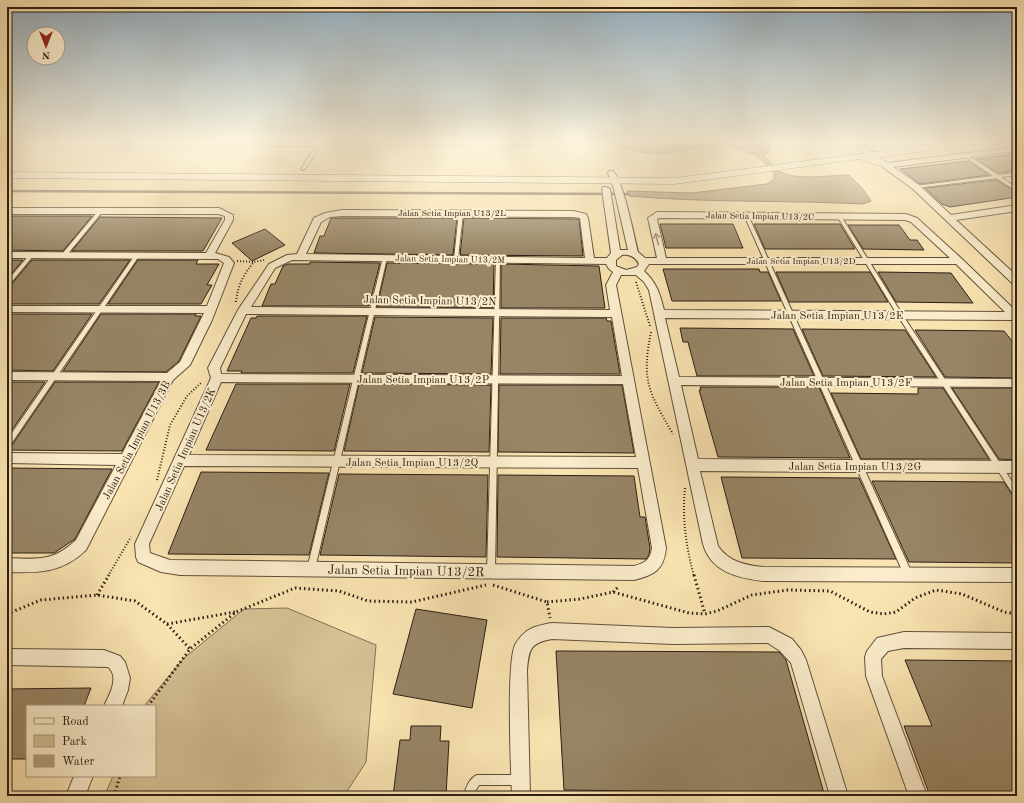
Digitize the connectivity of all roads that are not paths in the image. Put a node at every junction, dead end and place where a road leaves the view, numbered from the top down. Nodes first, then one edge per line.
1 (140, 178) edge
2 (453, 178) edge
3 (532, 178) edge
4 (645, 178) edge
5 (670, 178) edge
6 (905, 178) edge
7 (986, 178) edge
8 (1000, 178) edge
9 (7, 180) edge
10 (505, 180) junction
11 (615, 183) junction
12 (916, 187) junction
13 (606, 189) joint
14 (1017, 190) edge
15 (1017, 208) edge
16 (7, 211) edge
17 (101, 211) junction
18 (461, 213) junction
19 (746, 215) junction
20 (839, 216) junction
21 (948, 218) junction
22 (612, 228) junction
23 (627, 228) junction
24 (634, 254) junction
25 (7, 255) edge
26 (32, 255) junction
27 (64, 255) junction
28 (137, 256) junction
29 (214, 256) junction
30 (295, 257) junction
31 (613, 257) junction
32 (386, 258) junction
33 (456, 259) junction
34 (498, 259) junction
35 (590, 260) junction
36 (662, 261) junction
37 (767, 261) junction
38 (867, 261) junction
39 (959, 261) junction
40 (642, 270) junction
41 (620, 271) junction
42 (1017, 282) edge
43 (7, 284) edge
44 (240, 307) junction
45 (7, 309) edge
46 (100, 309) junction
47 (211, 310) junction
48 (373, 312) junction
49 (497, 313) junction
50 (617, 314) junction
51 (659, 314) junction
52 (791, 315) junction
53 (900, 316) junction
54 (1016, 317) edge
55 (7, 376) edge
56 (54, 376) junction
57 (169, 377) junction
58 (217, 378) junction
59 (356, 379) junction
60 (496, 380) junction
61 (629, 380) junction
62 (674, 381) junction
63 (821, 382) junction
64 (944, 383) junction
65 (1017, 383) edge
66 (7, 445) edge
67 (7, 458) edge
68 (126, 460) junction
69 (181, 460) junction
70 (337, 461) junction
71 (494, 462) junction
72 (644, 463) junction
73 (693, 465) junction
74 (859, 466) junction
75 (999, 467) junction
76 (1017, 467) edge
77 (1017, 496) edge
78 (154, 564) joint
79 (7, 565) edge
80 (311, 569) junction
81 (491, 572) junction
82 (908, 574) junction
83 (1017, 575) edge
84 (1017, 641) edge
85 (7, 657) edge
86 (113, 705) edge
87 (84, 777) edge
88 (520, 788) edge
89 (75, 796) edge
90 (470, 796) edge
91 (839, 796) edge
92 (918, 796) edge

1 - 9 street
2 - 10 street
3 - 11 street
4 - 11 street
5 - 11 street
6 - 12 street
7 - 12 lane
8 - 14 lane
10 - 11 street
10 - 13 street
11 - 23 street
12 - 21 street
13 - 22 street
15 - 21 street
16 - 17 street
17 - 27 lane
17 - 29 street
18 - 30 street, Jalan Setia Impian U13/2L
18 - 33 lane
18 - 35 street, Jalan Setia Impian U13/2L
19 - 20 street, Jalan Setia Impian U13/2C
36 -> 19 street, Jalan Setia Impian U13/2C
19 - 37 lane
20 - 38 lane
20 - 39 street, Jalan Setia Impian U13/2C
21 - 42 street
22 - 23 street
22 - 31 street
23 - 24 street
24 - 31 street, Jalan Setia Impian U13/2M
24 - 40 street
25 - 26 street
26 - 27 street
26 - 43 lane
27 - 28 street
28 - 29 street
28 - 46 lane
29 - 47 street, Jalan Setia Impian U13/3B
30 - 32 street, Jalan Setia Impian U13/2M
30 - 44 street, Jalan Setia Impian U13/2K
31 - 35 street, Jalan Setia Impian U13/2M
31 - 41 street
32 - 33 street, Jalan Setia Impian U13/2M
32 - 48 lane
33 - 34 street, Jalan Setia Impian U13/2M
34 - 35 street, Jalan Setia Impian U13/2M
34 - 49 lane
36 - 37 street, Jalan Setia Impian U13/2D
36 - 40 street, Jalan Setia Impian U13/2D
37 - 38 street, Jalan Setia Impian U13/2D
37 - 52 lane
38 - 39 street, Jalan Setia Impian U13/2D
38 - 53 lane
39 - 54 street
40 - 41 street, Jalan Setia Impian U13/2D
40 - 51 street
41 - 50 street
44 - 48 street, Jalan Setia Impian U13/2N
44 - 58 street, Jalan Setia Impian U13/2K
45 - 46 street
46 - 47 street
46 - 56 lane
47 - 57 street, Jalan Setia Impian U13/3B
48 - 49 street, Jalan Setia Impian U13/2N
48 - 59 lane
49 - 50 street, Jalan Setia Impian U13/2N
49 - 60 lane
50 - 61 street
51 - 52 street, Jalan Setia Impian U13/2E
51 - 62 street
52 - 53 street, Jalan Setia Impian U13/2E
52 - 63 lane
53 - 54 street, Jalan Setia Impian U13/2E
53 - 64 lane
55 - 56 street
56 - 57 street
56 - 66 lane
57 - 68 street, Jalan Setia Impian U13/3B
58 - 59 street, Jalan Setia Impian U13/2P
58 - 69 street, Jalan Setia Impian U13/2K
59 - 60 street, Jalan Setia Impian U13/2P
59 - 70 lane
60 - 61 street, Jalan Setia Impian U13/2P
60 - 71 lane
61 - 72 street
62 - 63 street, Jalan Setia Impian U13/2F
62 - 73 street
63 - 64 street, Jalan Setia Impian U13/2F
63 - 74 lane
64 - 65 street, Jalan Setia Impian U13/2F
64 - 75 lane
67 - 68 street
68 - 79 street, Jalan Setia Impian U13/3B
69 - 70 street, Jalan Setia Impian U13/2Q
69 - 78 street, Jalan Setia Impian U13/2K
70 - 71 street, Jalan Setia Impian U13/2Q
70 - 80 lane
71 - 72 street, Jalan Setia Impian U13/2Q
71 - 81 lane
72 - 81 street, Jalan Setia Impian U13/2R
73 - 74 street, Jalan Setia Impian U13/2G
73 - 82 street
74 - 75 street, Jalan Setia Impian U13/2G
74 - 82 lane
75 - 76 street, Jalan Setia Impian U13/2G
75 - 77 lane
78 - 80 street, Jalan Setia Impian U13/2R
80 - 81 street, Jalan Setia Impian U13/2R
82 - 83 street
84 - 92 street
85 - 86 street
87 - 89 street
88 - 90 lane
88 - 91 street

